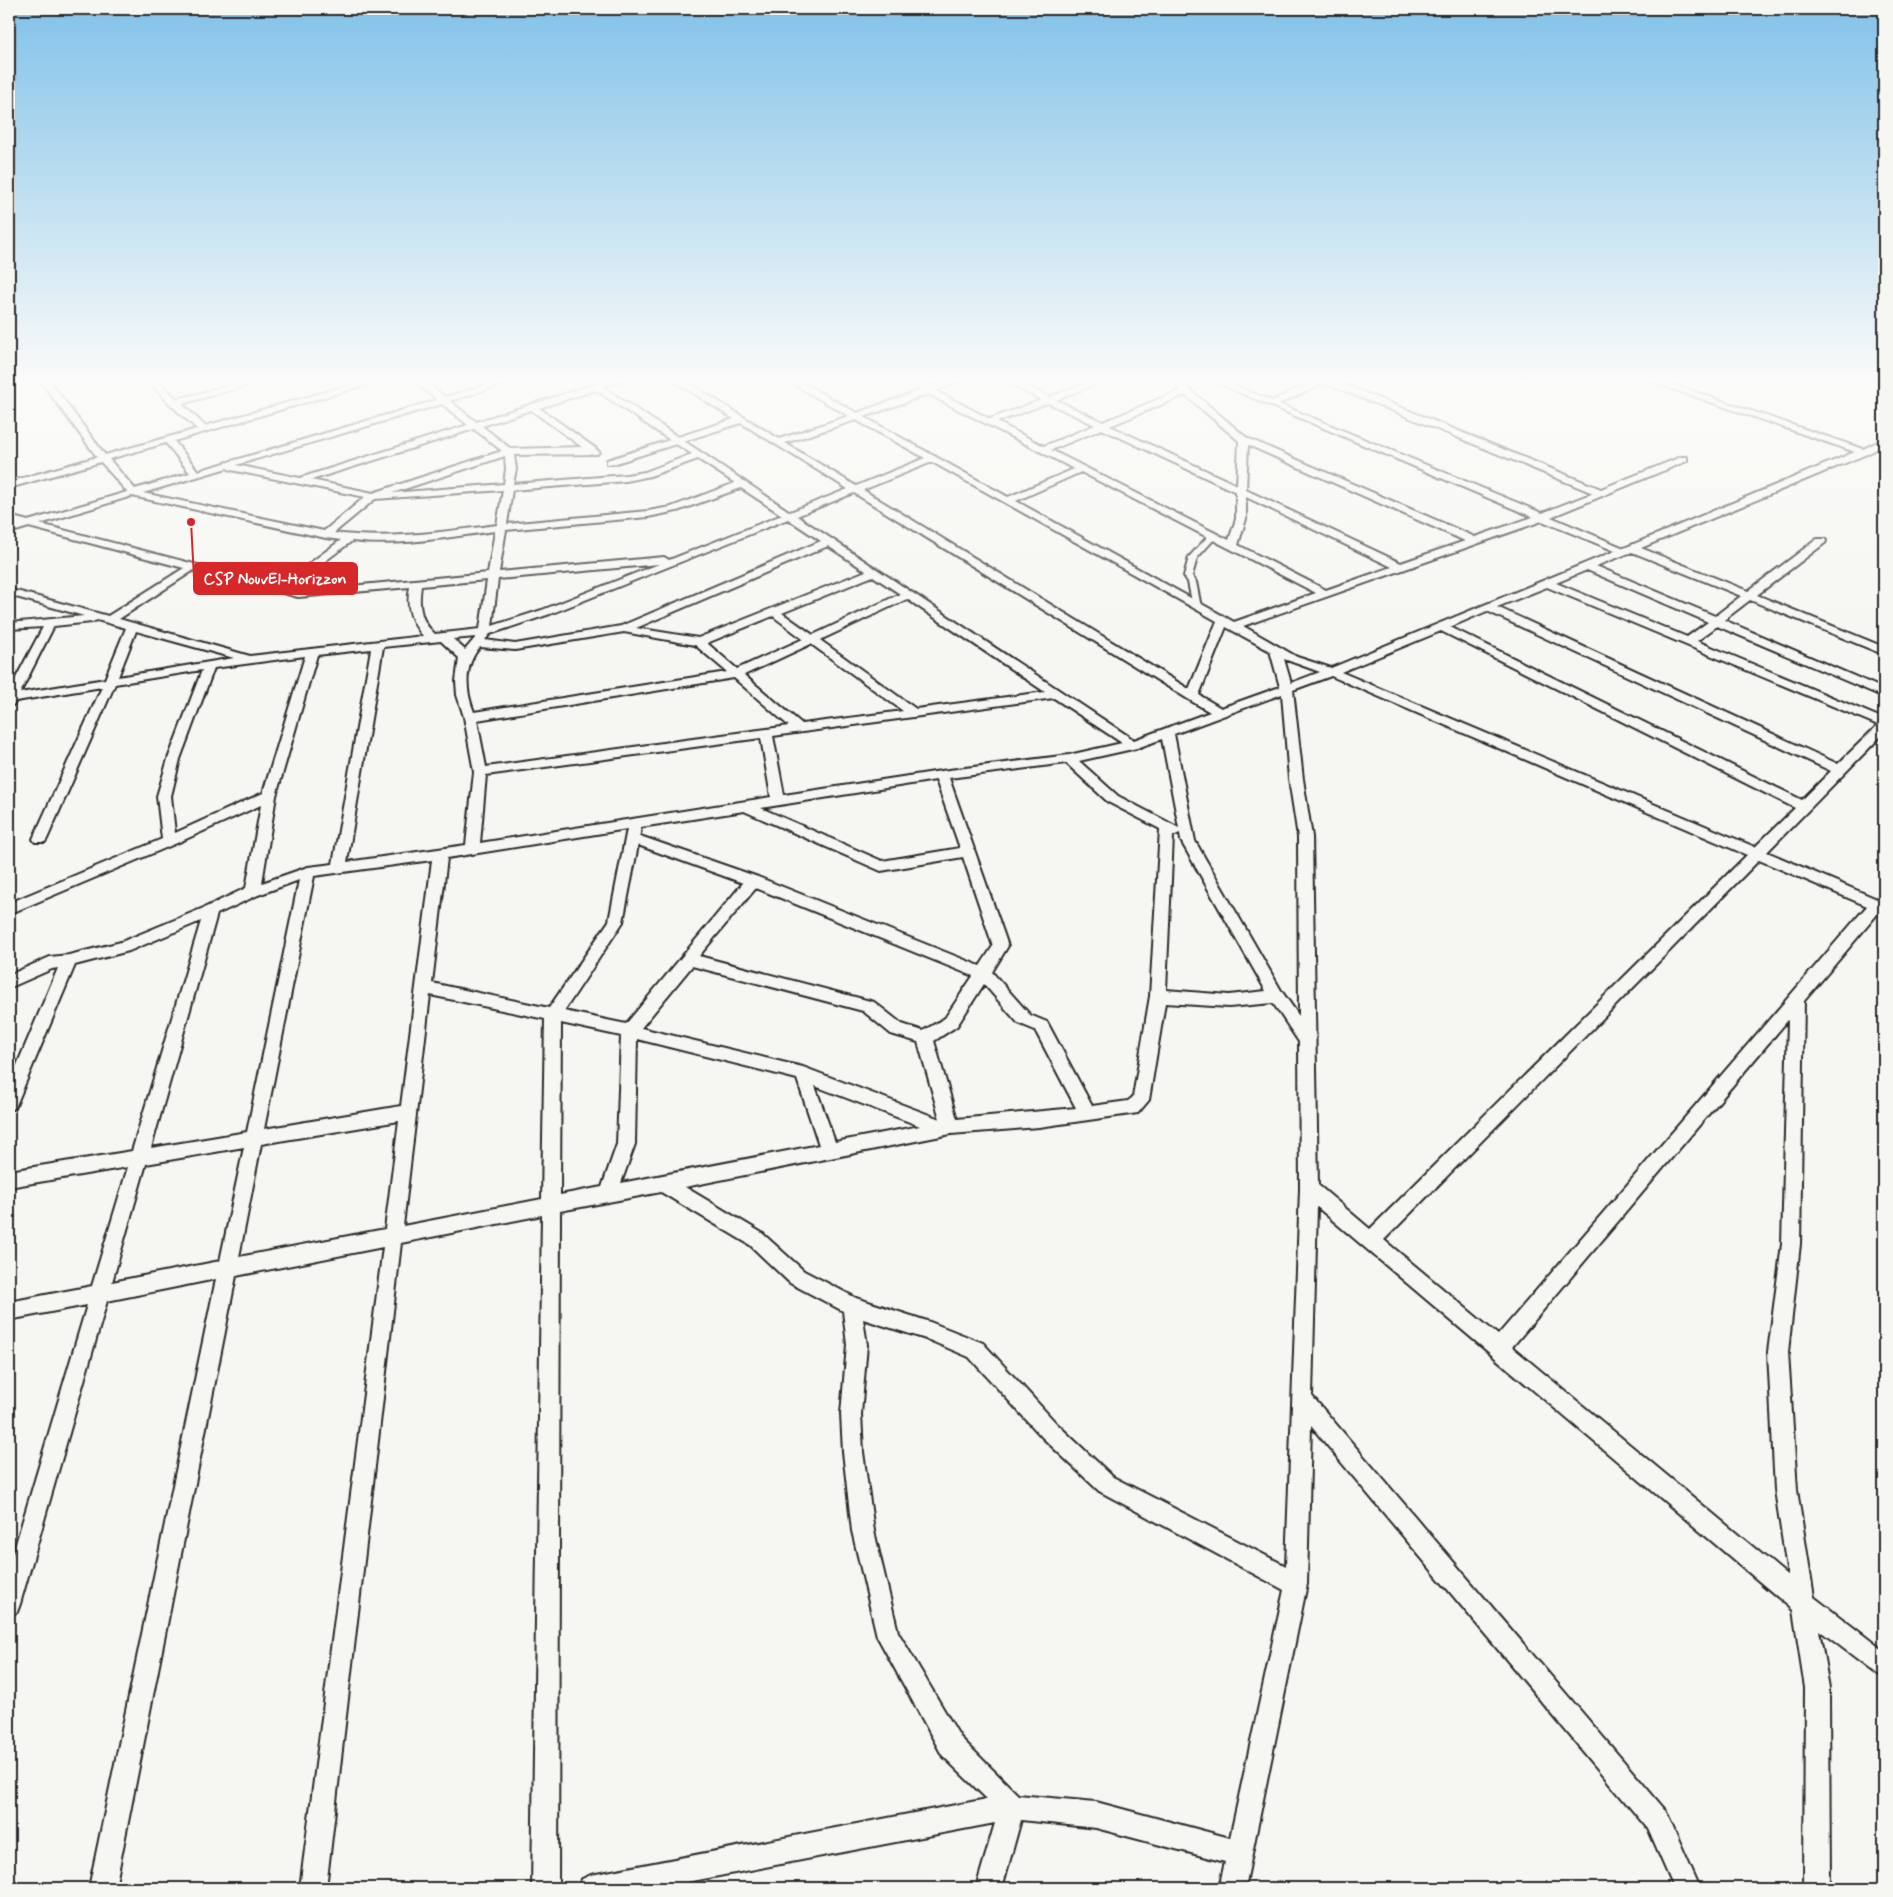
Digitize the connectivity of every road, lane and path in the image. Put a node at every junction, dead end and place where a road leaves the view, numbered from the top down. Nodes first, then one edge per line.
1 (70, 468) edge
2 (111, 468) edge
3 (191, 468) edge
4 (222, 468) edge
5 (235, 468) edge
6 (343, 468) edge
7 (461, 468) edge
8 (511, 468) edge
9 (611, 468) edge
10 (665, 468) edge
11 (718, 468) edge
12 (820, 468) edge
13 (910, 468) edge
14 (947, 468) edge
15 (1078, 468) edge
16 (1192, 468) edge
17 (1242, 468) edge
18 (1307, 468) edge
19 (1422, 468) edge
20 (1540, 468) edge
21 (1663, 468) edge
22 (1826, 468) edge
23 (1081, 469) junction
24 (197, 475) junction
25 (612, 479) junction
26 (303, 480) junction
27 (742, 484) junction
28 (9, 485) edge
29 (508, 487) junction
30 (855, 489) junction
31 (1241, 491) junction
32 (1602, 493) junction
33 (134, 494) junction
34 (373, 496) junction
35 (1007, 501) junction
36 (789, 515) junction
37 (1542, 518) junction
38 (9, 519) edge
39 (29, 524) junction
40 (503, 527) junction
41 (9, 530) edge
42 (326, 535) junction
43 (1214, 536) junction
44 (350, 538) junction
45 (1475, 541) junction
46 (1821, 541) dead end
47 (828, 542) junction
48 (1232, 546) junction
49 (1627, 549) junction
50 (680, 558) junction
51 (194, 566) junction
52 (1587, 566) junction
53 (1401, 567) junction
54 (874, 572) junction
55 (493, 576) junction
56 (416, 583) junction
57 (1547, 583) junction
58 (281, 589) junction
59 (9, 592) edge
60 (1326, 594) junction
61 (908, 595) junction
62 (1749, 596) junction
63 (1197, 607) junction
64 (1487, 607) junction
65 (774, 612) junction
66 (106, 619) junction
67 (1715, 621) junction
68 (50, 623) junction
69 (1228, 624) junction
70 (9, 626) edge
71 (132, 626) junction
72 (1440, 626) junction
73 (624, 629) junction
74 (486, 632) junction
75 (438, 637) junction
76 (811, 639) junction
77 (699, 642) junction
78 (1688, 642) junction
79 (378, 643) junction
80 (477, 643) junction
81 (1275, 649) junction
82 (1884, 651) edge
83 (312, 652) junction
84 (465, 657) junction
85 (250, 659) junction
86 (209, 667) junction
87 (1331, 672) junction
88 (736, 674) junction
89 (110, 682) junction
90 (1288, 689) junction
91 (1884, 693) edge
92 (1056, 694) junction
93 (1192, 696) junction
94 (9, 699) edge
95 (912, 712) junction
96 (1220, 713) junction
97 (470, 718) junction
98 (1884, 725) edge
99 (799, 728) junction
100 (766, 732) junction
101 (1167, 733) junction
102 (1133, 745) junction
103 (1069, 759) junction
104 (1840, 770) junction
105 (480, 772) junction
106 (941, 776) junction
107 (269, 796) junction
108 (778, 801) junction
109 (745, 806) junction
110 (1804, 807) junction
111 (1167, 827) junction
112 (634, 831) junction
113 (40, 839) dead end
114 (169, 839) junction
115 (1188, 840) junction
116 (473, 849) junction
117 (968, 851) junction
118 (1758, 853) junction
119 (440, 854) junction
120 (339, 868) junction
121 (308, 872) junction
122 (753, 881) junction
123 (252, 891) junction
124 (1880, 906) edge
125 (9, 909) edge
126 (211, 911) junction
127 (688, 959) junction
128 (69, 960) junction
129 (984, 974) junction
130 (9, 982) edge
131 (423, 987) junction
132 (1158, 996) junction
133 (1277, 996) junction
134 (1796, 1000) junction
135 (553, 1015) junction
136 (630, 1031) junction
137 (925, 1038) junction
138 (1307, 1040) junction
139 (803, 1074) junction
140 (9, 1103) edge
141 (408, 1112) junction
142 (1088, 1114) junction
143 (948, 1128) junction
144 (254, 1138) junction
145 (830, 1152) junction
146 (138, 1157) junction
147 (9, 1179) edge
148 (664, 1184) junction
149 (1309, 1189) junction
150 (608, 1195) junction
151 (552, 1206) junction
152 (393, 1236) junction
153 (1371, 1241) junction
154 (228, 1268) junction
155 (98, 1294) junction
156 (852, 1306) junction
157 (9, 1311) edge
158 (1499, 1348) junction
159 (1302, 1399) junction
160 (1296, 1584) junction
161 (1803, 1603) junction
162 (9, 1604) edge
163 (1884, 1665) edge
164 (1012, 1807) junction
165 (1240, 1854) junction
166 (102, 1888) edge
167 (313, 1888) edge
168 (545, 1888) edge
169 (591, 1888) edge
170 (989, 1888) edge
171 (1232, 1888) edge
172 (1687, 1888) edge
173 (1817, 1888) edge

1 - 28 street
2 - 33 street
3 - 24 street
4 - 24 street
5 - 26 street
6 - 26 street
7 - 34 street
8 - 29 street
9 - 25 street
10 - 25 street
11 - 27 street
12 - 30 street
13 - 30 street
14 - 35 street
15 - 23 street
16 - 31 street
17 - 31 street
18 - 45 street
19 - 37 street
20 - 32 street
21 - 32 street
22 - 49 street
23 - 35 street
23 - 43 street
24 - 33 street
25 - 29 street
26 - 34 street
27 - 36 street
27 - 40 street
29 - 34 street
29 - 40 street
30 - 36 street
30 - 93 street
31 - 48 street
31 - 53 street
32 - 37 street
33 - 39 street
33 - 42 street
34 - 42 street
35 - 63 street
36 - 47 street
36 - 50 street
37 - 45 street
37 - 49 street
38 - 39 street
39 - 41 street
39 - 51 street
40 - 44 street
40 - 55 street
42 - 44 street
43 - 48 street
43 - 63 street
44 - 58 street
45 - 53 street
46 - 62 street
47 - 54 street
47 - 73 street
48 - 60 street
49 - 52 street
49 - 62 street
50 - 55 street
50 - 74 street
51 - 58 street
51 - 66 street
52 - 57 street
52 - 67 street
53 - 60 street
54 - 61 street
54 - 65 street
55 - 56 street
55 - 74 street
56 - 58 street
56 - 75 street
57 - 64 street
57 - 78 street
59 - 66 street
60 - 69 street
61 - 76 street
61 - 92 street
62 - 67 street
62 - 82 street
63 - 69 street
64 - 72 street
64 - 104 street
65 - 76 street
65 - 77 street
66 - 68 street
66 - 71 street
67 - 78 street
67 - 91 street
68 - 70 street
68 - 94 street
69 - 81 street
69 - 93 street
71 - 85 street
71 - 89 street
72 - 87 street
72 - 110 street
73 - 77 street
73 - 80 street
74 - 75 street
74 - 80 street
75 - 79 street
75 - 84 street
76 - 88 street
76 - 95 street
77 - 88 street
78 - 98 street
79 - 83 street
79 - 120 street
80 - 84 street
81 - 87 street
81 - 90 street
83 - 85 street
83 - 107 street
84 - 97 street
85 - 86 street
86 - 89 street
86 - 114 street
87 - 90 street
87 - 118 street
88 - 97 street
88 - 99 street
89 - 94 street
89 - 113 street
90 - 96 street
90 - 138 street
92 - 95 street
92 - 102 street
93 - 96 street
95 - 99 street
96 - 101 street
97 - 105 street
98 - 104 street
99 - 100 street
100 - 105 street
100 - 108 street
101 - 102 street
101 - 115 street
102 - 103 street
103 - 106 street
103 - 111 street
104 - 110 street
105 - 116 street
106 - 108 street
106 - 117 street
107 - 114 street
107 - 123 street
108 - 109 street
109 - 112 street
109 - 117 street
110 - 118 street
111 - 115 street
111 - 132 street
112 - 116 street
112 - 122 street
112 - 135 street
114 - 125 street
115 - 133 street
116 - 119 street
117 - 129 street
118 - 124 street
118 - 153 street
119 - 120 street
119 - 131 street
120 - 121 street
121 - 123 street
121 - 144 street
122 - 127 street
122 - 129 street
123 - 126 street
124 - 134 street
126 - 128 street
126 - 146 street
127 - 136 street
127 - 137 street
128 - 130 street
128 - 140 street
129 - 137 street
129 - 142 street
131 - 135 street
131 - 141 street
132 - 133 street
132 - 142 street
133 - 138 street
134 - 158 street
134 - 161 street
135 - 136 street
135 - 151 street
136 - 139 street
136 - 150 street
137 - 143 street
138 - 149 street
139 - 143 street
139 - 145 street
141 - 144 street
141 - 152 street
142 - 143 street
143 - 145 street
144 - 146 street
144 - 154 street
145 - 148 street
146 - 147 street
146 - 155 street
148 - 150 street
148 - 156 street
149 - 153 street
149 - 159 street
150 - 151 street
151 - 152 street
151 - 168 street
152 - 154 street
152 - 167 street
153 - 158 street
154 - 155 street
154 - 166 street
155 - 157 street
155 - 162 street
156 - 160 street
156 - 164 street
158 - 161 street
159 - 160 street
159 - 172 street
160 - 165 street
161 - 163 street
161 - 173 street
164 - 165 street
164 - 169 street
164 - 170 street
165 - 171 street

